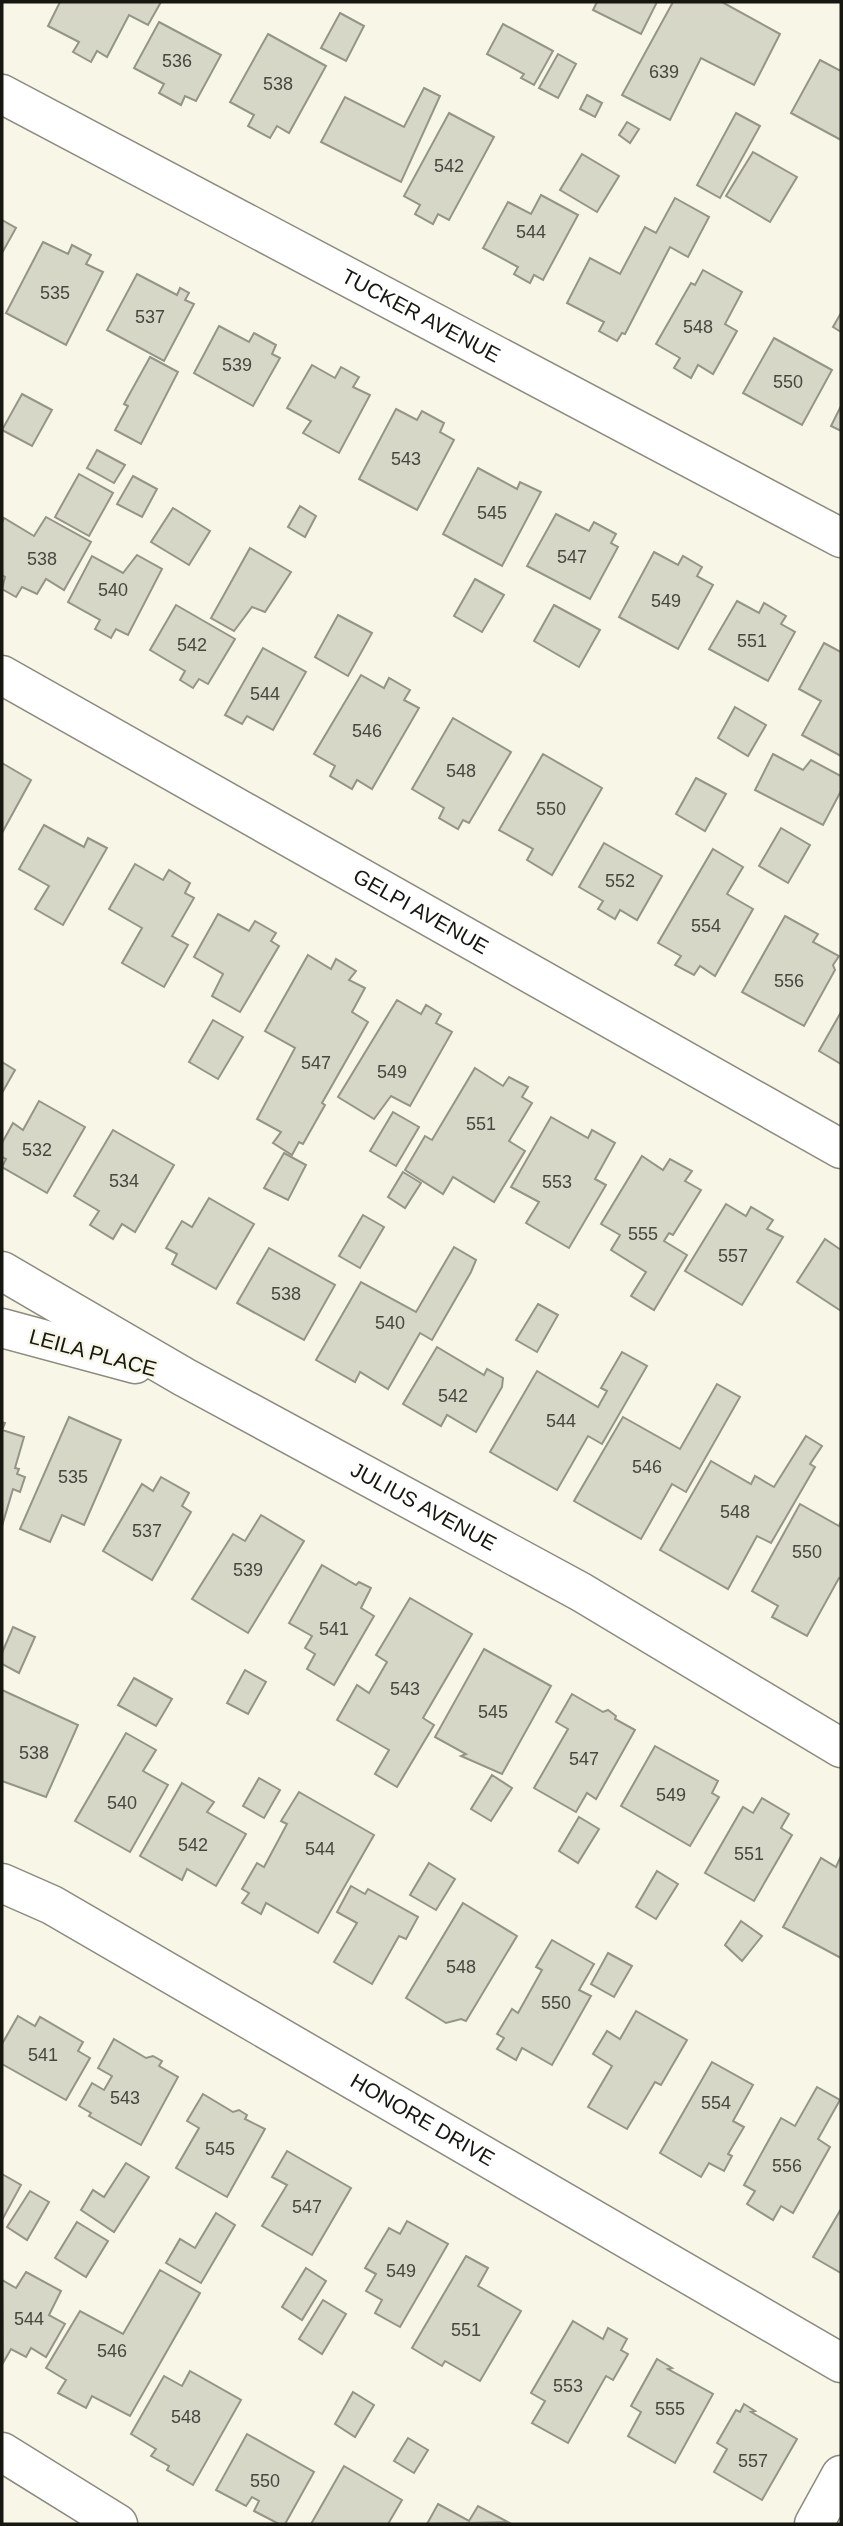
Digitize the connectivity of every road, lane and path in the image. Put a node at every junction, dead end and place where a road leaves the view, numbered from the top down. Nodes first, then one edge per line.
1 (2, 94) edge
2 (841, 538) edge
3 (2, 675) edge
4 (841, 1149) edge
5 (2, 1271) edge
6 (2, 1328) edge
7 (184, 1377) junction
8 (841, 1748) edge
9 (2, 1883) edge
10 (841, 2363) edge
11 (2, 2452) edge
12 (841, 2475) edge
13 (118, 2524) edge
14 (814, 2524) edge

1 - 2 street, TUCKER AVENUE
3 - 4 street, GELPI AVENUE
5 - 7 street, JULIUS AVENUE
6 - 7 street, LEILA PLACE
7 - 8 street, JULIUS AVENUE
9 - 10 street, HONORE DRIVE
11 - 13 street
12 - 14 street

